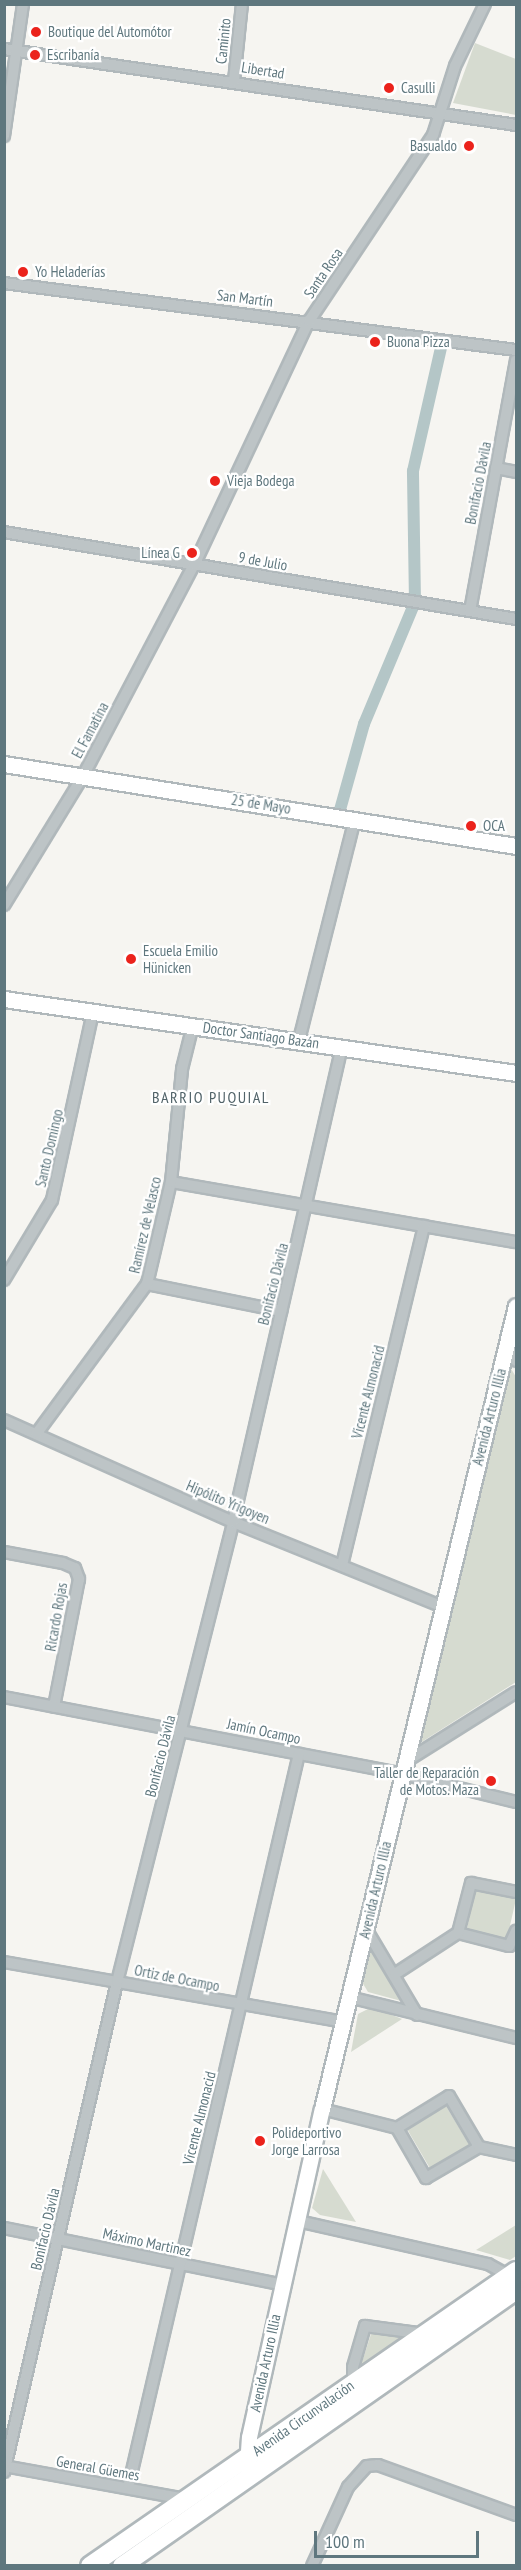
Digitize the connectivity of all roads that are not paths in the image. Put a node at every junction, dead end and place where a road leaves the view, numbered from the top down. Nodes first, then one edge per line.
1 (23, 4) edge
2 (242, 4) edge
3 (485, 4) edge
4 (4, 49) edge
5 (17, 51) junction
6 (234, 81) junction
7 (440, 112) junction
8 (516, 126) edge
9 (4, 136) edge
10 (4, 283) edge
11 (309, 321) junction
12 (516, 350) edge
13 (516, 360) edge
14 (496, 468) junction
15 (516, 472) edge
16 (4, 532) edge
17 (194, 565) junction
18 (470, 611) junction
19 (516, 619) edge
20 (4, 764) edge
21 (83, 776) junction
22 (355, 819) junction
23 (516, 846) edge
24 (4, 905) edge
25 (4, 999) edge
26 (93, 1012) junction
27 (193, 1025) junction
28 (299, 1040) junction
29 (342, 1047) junction
30 (516, 1073) edge
31 (171, 1182) junction
32 (308, 1206) junction
33 (424, 1226) junction
34 (516, 1242) edge
35 (4, 1280) edge
36 (147, 1284) junction
37 (516, 1306) edge
38 (281, 1311) junction
39 (514, 1330) edge
40 (507, 1345) junction
41 (516, 1361) edge
42 (4, 1420) edge
43 (37, 1433) junction
44 (233, 1522) junction
45 (4, 1552) edge
46 (342, 1565) junction
47 (441, 1606) junction
48 (516, 1692) edge
49 (5, 1700) edge
50 (54, 1707) junction
51 (183, 1730) junction
52 (299, 1754) junction
53 (403, 1768) junction
54 (516, 1802) edge
55 (516, 1892) edge
56 (366, 1929) junction
57 (516, 1931) edge
58 (458, 1933) junction
59 (4, 1962) edge
60 (394, 1974) junction
61 (117, 1982) junction
62 (349, 1997) junction
63 (242, 2006) junction
64 (417, 2014) junction
65 (343, 2022) junction
66 (516, 2038) edge
67 (322, 2109) junction
68 (397, 2128) junction
69 (479, 2147) junction
70 (516, 2155) edge
71 (298, 2221) junction
72 (4, 2228) edge
73 (58, 2238) junction
74 (178, 2264) junction
75 (514, 2279) edge
76 (282, 2285) junction
77 (425, 2334) junction
78 (353, 2384) junction
79 (247, 2467) junction
80 (5, 2468) edge
81 (128, 2488) junction
82 (186, 2499) junction
83 (516, 2515) edge
84 (90, 2565) edge
85 (122, 2565) edge
86 (312, 2565) edge

1 - 5 street
2 - 6 street, Caminito
3 - 7 street, Santa Rosa
4 - 5 street, Libertad
5 - 6 street, Libertad
5 - 9 street
6 - 7 street, Libertad
7 - 8 street, Libertad
7 - 11 street, Santa Rosa
10 - 11 street, San Martín
11 - 12 street, San Martín
11 - 17 street, Santa Rosa
13 - 14 street, Bonifacio Dávila
14 - 15 street
14 - 18 street, Bonifacio Dávila
16 - 17 street, 9 de Julio
17 - 18 street, 9 de Julio
17 - 21 street, El Famatina
18 - 19 street, 9 de Julio
20 - 21 main road, 25 de Mayo
21 - 22 main road, 25 de Mayo
21 - 24 street, El Famatina
22 - 23 main road, 25 de Mayo
22 - 28 street
25 - 26 main road, Doctor Santiago Bazán
26 - 27 main road, Doctor Santiago Bazán
26 - 35 street, Santo Domingo
27 - 28 main road, Doctor Santiago Bazán
27 - 31 street, Ramírez de Velasco
28 - 29 main road, Doctor Santiago Bazán
29 - 30 main road, Doctor Santiago Bazán
29 - 32 street, Bonifacio Dávila
31 - 32 street
31 - 36 street, Ramírez de Velasco
32 - 33 street
32 - 38 street, Bonifacio Dávila
33 - 34 street
33 - 46 street, Vicente Almonacid
36 - 38 street
36 - 43 street, Ramírez de Velasco
37 - 39 main road, Avenida Arturo Illia
38 - 44 street, Bonifacio Dávila
39 - 40 main road, Avenida Arturo Illia
40 - 41 street
40 - 47 main road, Avenida Arturo Illia
42 - 43 street, Hipólito Yrigoyen
43 - 44 street, Hipólito Yrigoyen
44 - 46 street, Hipólito Yrigoyen
44 - 51 street, Bonifacio Dávila
45 - 50 street, Ricardo Rojas
46 - 47 street, Hipólito Yrigoyen
47 - 53 main road, Avenida Arturo Illia
48 - 53 street
49 - 50 street, Jamín Ocampo
50 - 51 street, Jamín Ocampo
51 - 52 street, Jamín Ocampo
51 - 61 street, Bonifacio Dávila
52 - 53 street, Jamín Ocampo
52 - 63 street, Vicente Almonacid
53 - 54 street, Jamín Ocampo
53 - 56 main road, Avenida Arturo Illia
55 - 58 street
56 - 60 street
56 - 62 main road, Avenida Arturo Illia
57 - 58 street
58 - 60 street
59 - 61 street, Ortiz de Ocampo
60 - 64 street
61 - 63 street, Ortiz de Ocampo
61 - 73 street, Bonifacio Dávila
62 - 64 street
62 - 65 main road, Avenida Arturo Illia
63 - 65 street, Ortiz de Ocampo
63 - 74 street, Vicente Almonacid
64 - 66 street
65 - 67 main road, Avenida Arturo Illia
67 - 68 street
67 - 71 main road, Avenida Arturo Illia
68 - 69 street
68 - 69 street
69 - 70 street
71 - 75 street
71 - 76 main road, Avenida Arturo Illia
72 - 73 street, Máximo Martinez
73 - 74 street, Máximo Martinez
73 - 80 street, Bonifacio Dávila
74 - 76 street, Máximo Martinez
74 - 81 street, Vicente Almonacid
75 - 77 main road, Avenida Circunvalación
75 - 79 main road, Avenida Circunvalación
76 - 79 main road, Avenida Arturo Illia
77 - 78 main road, Avenida Circunvalación
77 - 78 street
78 - 79 main road, Avenida Circunvalación
79 - 82 main road, Avenida Circunvalación
79 - 85 main road, Avenida Circunvalación
80 - 81 street, General Güemes
81 - 82 street, General Güemes
82 - 84 main road, Avenida Circunvalación
83 - 86 street

